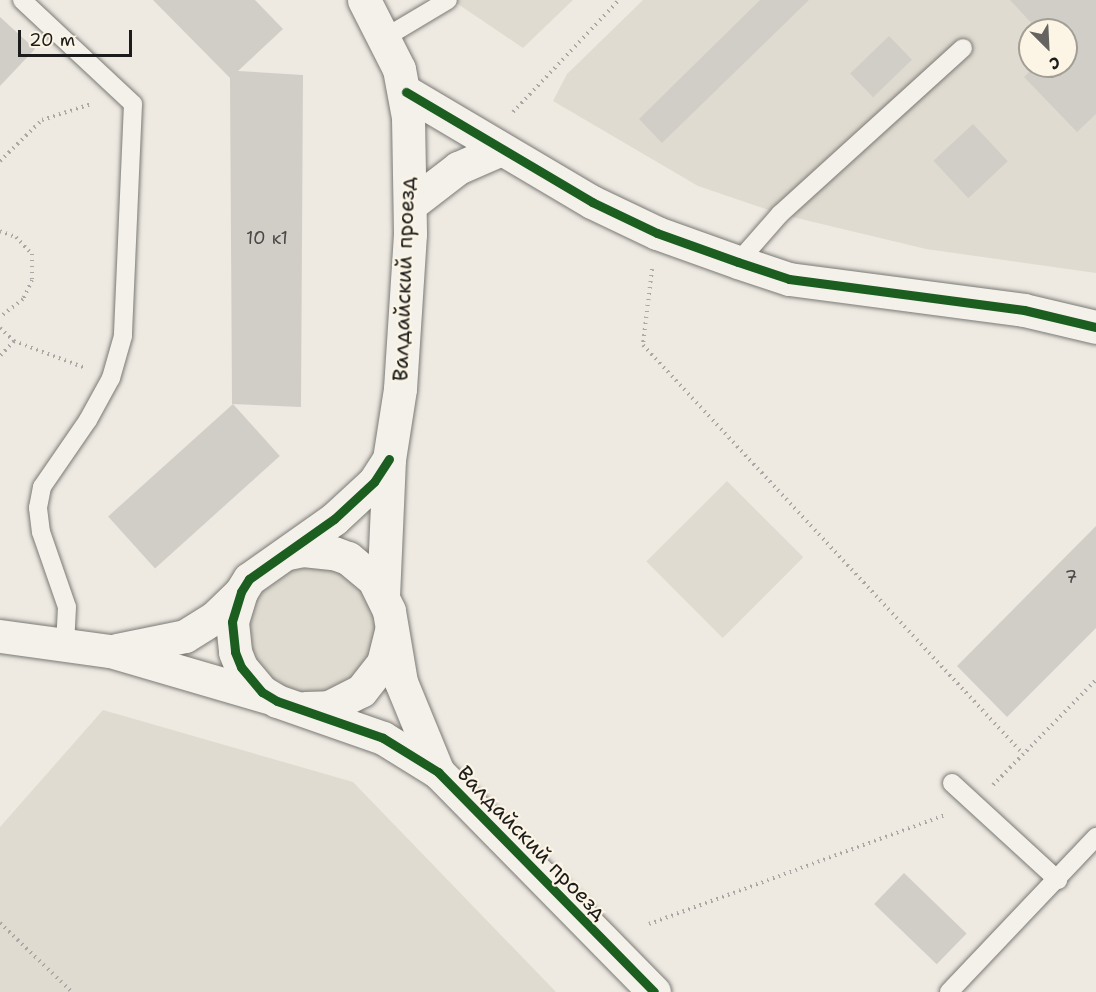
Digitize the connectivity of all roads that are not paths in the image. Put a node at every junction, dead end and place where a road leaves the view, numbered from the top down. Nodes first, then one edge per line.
1 (22, 0) edge
2 (364, 0) edge
3 (448, 0) edge
4 (386, 37) junction
5 (963, 48) dead end
6 (406, 92) junction
7 (501, 149) junction
8 (410, 205) junction
9 (738, 262) junction
10 (1096, 327) edge
11 (389, 459) junction
12 (288, 553) junction
13 (241, 592) junction
14 (383, 594) junction
15 (391, 629) junction
16 (0, 636) edge
17 (65, 646) junction
18 (110, 651) junction
19 (286, 704) junction
20 (438, 772) junction
21 (952, 783) dead end
22 (1096, 837) edge
23 (1058, 880) junction
24 (654, 992) edge
25 (949, 992) edge

1 - 17 lane
2 - 4 street, Валдайский проезд
3 - 4 lane
4 - 6 street, Валдайский проезд
5 - 9 lane
6 - 7 street
6 - 8 street, Валдайский проезд
7 - 8 street
7 - 9 street
8 - 11 street, Валдайский проезд
9 - 10 street
11 - 12 street, Валдайский проезд
11 - 14 street, Валдайский проезд
12 - 13 street, Валдайский проезд
12 - 14 street, Валдайский проезд
13 - 18 street
13 - 19 street, Валдайский проезд
14 - 15 street, Валдайский проезд
15 - 19 street, Валдайский проезд
15 - 20 street, Валдайский проезд
16 - 17 street
17 - 18 street
18 - 19 street
19 - 20 street, Валдайский проезд
20 - 24 street, Валдайский проезд
21 - 23 lane
22 - 23 lane
23 - 25 lane

